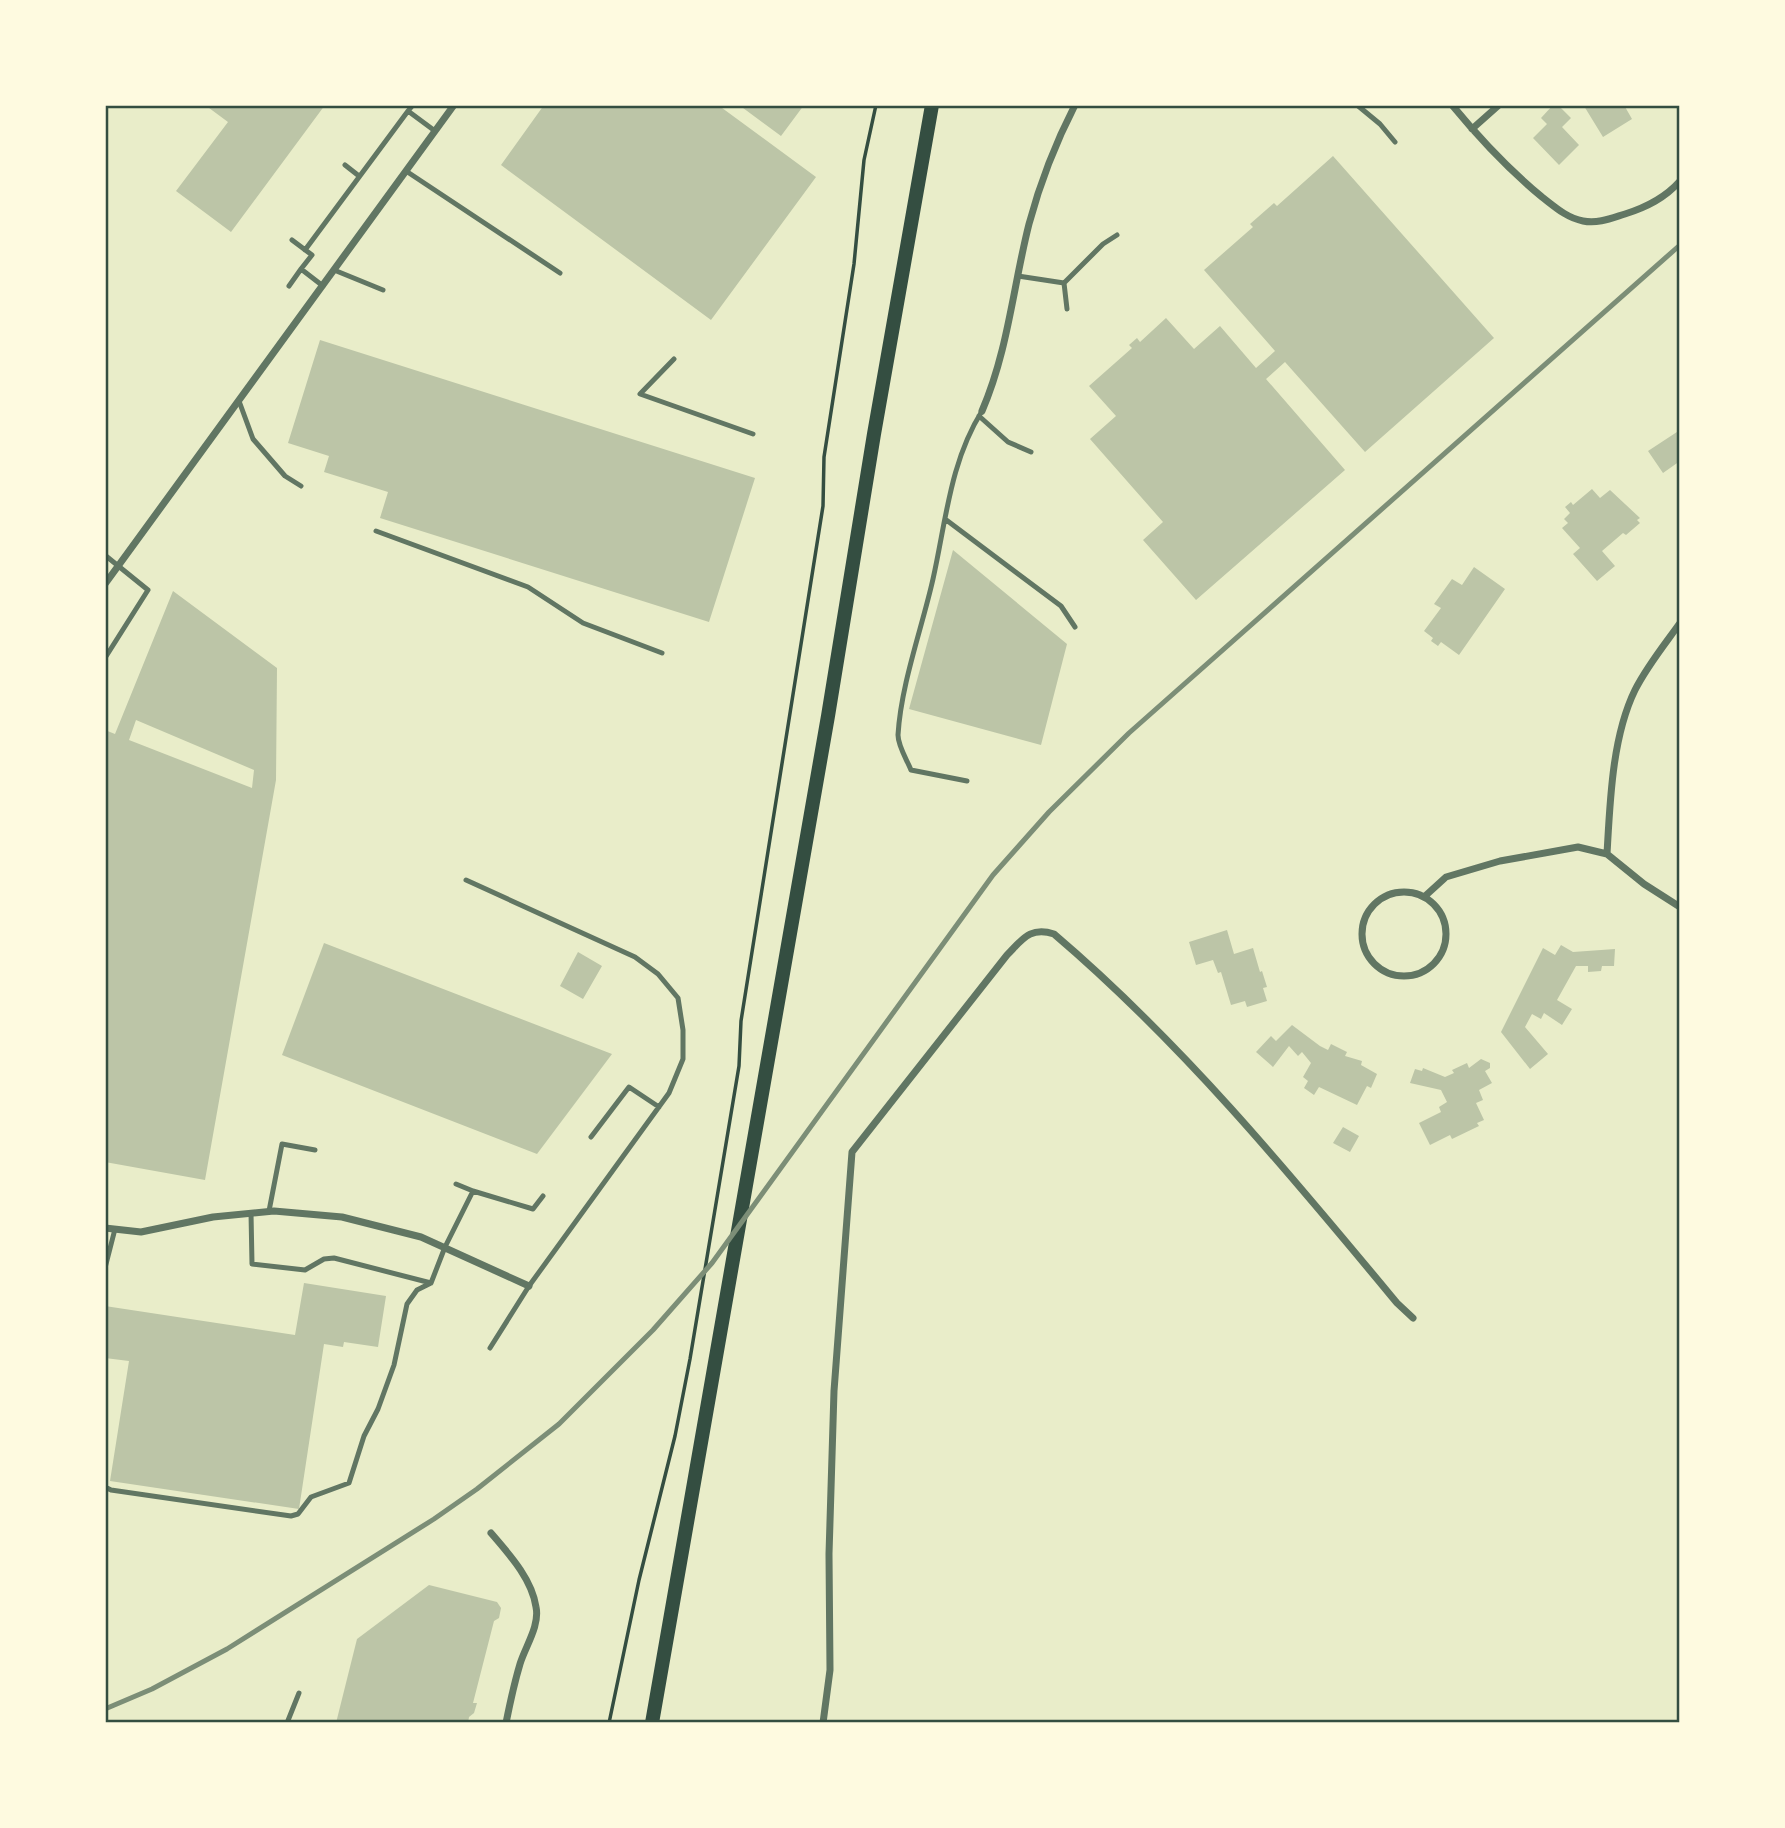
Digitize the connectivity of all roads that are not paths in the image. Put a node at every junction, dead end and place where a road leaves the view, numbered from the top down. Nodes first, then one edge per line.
1 (413, 105) edge
2 (454, 105) edge
3 (932, 105) edge
4 (1075, 105) edge
5 (1357, 105) edge
6 (1452, 105) edge
7 (1499, 105) edge
8 (408, 111) junction
9 (1472, 129) junction
10 (435, 131) junction
11 (1395, 142) dead end
12 (345, 165) dead end
13 (406, 171) junction
14 (359, 176) junction
15 (1680, 181) edge
16 (1117, 235) dead end
17 (292, 240) dead end
18 (304, 250) junction
19 (301, 270) junction
20 (334, 270) junction
21 (560, 273) dead end
22 (1018, 276) junction
23 (1064, 283) junction
24 (323, 285) junction
25 (289, 286) dead end
26 (383, 290) dead end
27 (1067, 309) dead end
28 (674, 359) dead end
29 (239, 401) junction
30 (980, 413) junction
31 (753, 433) dead end
32 (1031, 452) dead end
33 (301, 486) dead end
34 (945, 519) junction
35 (376, 531) dead end
36 (106, 556) edge
37 (119, 566) junction
38 (105, 584) edge
39 (1680, 623) edge
40 (1075, 627) dead end
41 (662, 653) dead end
42 (105, 658) edge
43 (967, 781) dead end
44 (1607, 853) junction
45 (466, 880) dead end
46 (1424, 897) junction
47 (1678, 904) edge
48 (659, 1107) junction
49 (591, 1137) dead end
50 (315, 1150) dead end
51 (456, 1184) dead end
52 (473, 1191) junction
53 (543, 1196) dead end
54 (269, 1211) junction
55 (251, 1213) junction
56 (105, 1228) edge
57 (115, 1229) junction
58 (444, 1247) junction
59 (105, 1268) edge
60 (430, 1283) junction
61 (529, 1286) junction
62 (1413, 1318) dead end
63 (490, 1348) dead end
64 (105, 1487) edge
65 (491, 1533) dead end
66 (299, 1693) dead end
67 (287, 1723) edge
68 (506, 1723) edge
69 (652, 1723) edge
70 (823, 1723) edge

1 - 8 lane
2 - 10 street
3 - 69 main road
4 - 22 street
5 - 11 lane
6 - 9 street
7 - 9 street
8 - 10 lane
8 - 14 lane
9 - 15 street
10 - 13 street
12 - 14 lane
13 - 20 street
13 - 21 lane
14 - 18 lane
16 - 23 lane
17 - 18 lane
18 - 19 lane
19 - 24 lane
19 - 25 lane
20 - 24 street
20 - 26 lane
22 - 23 lane
22 - 30 street
23 - 27 lane
24 - 29 street
28 - 31 lane
29 - 33 lane
29 - 37 street
30 - 32 lane
30 - 34 lane
34 - 40 lane
34 - 43 lane
35 - 41 lane
36 - 37 lane
37 - 38 street
37 - 42 lane
39 - 44 street
44 - 46 street
44 - 47 street
45 - 48 lane
46 - 46 street
48 - 49 lane
48 - 61 lane
50 - 54 lane
51 - 52 lane
52 - 53 lane
52 - 58 lane
54 - 55 street
54 - 58 street
55 - 57 street
55 - 60 lane
56 - 57 street
57 - 59 lane
58 - 60 lane
58 - 61 street
60 - 64 lane
61 - 63 lane
62 - 70 street
65 - 68 street
66 - 67 lane

